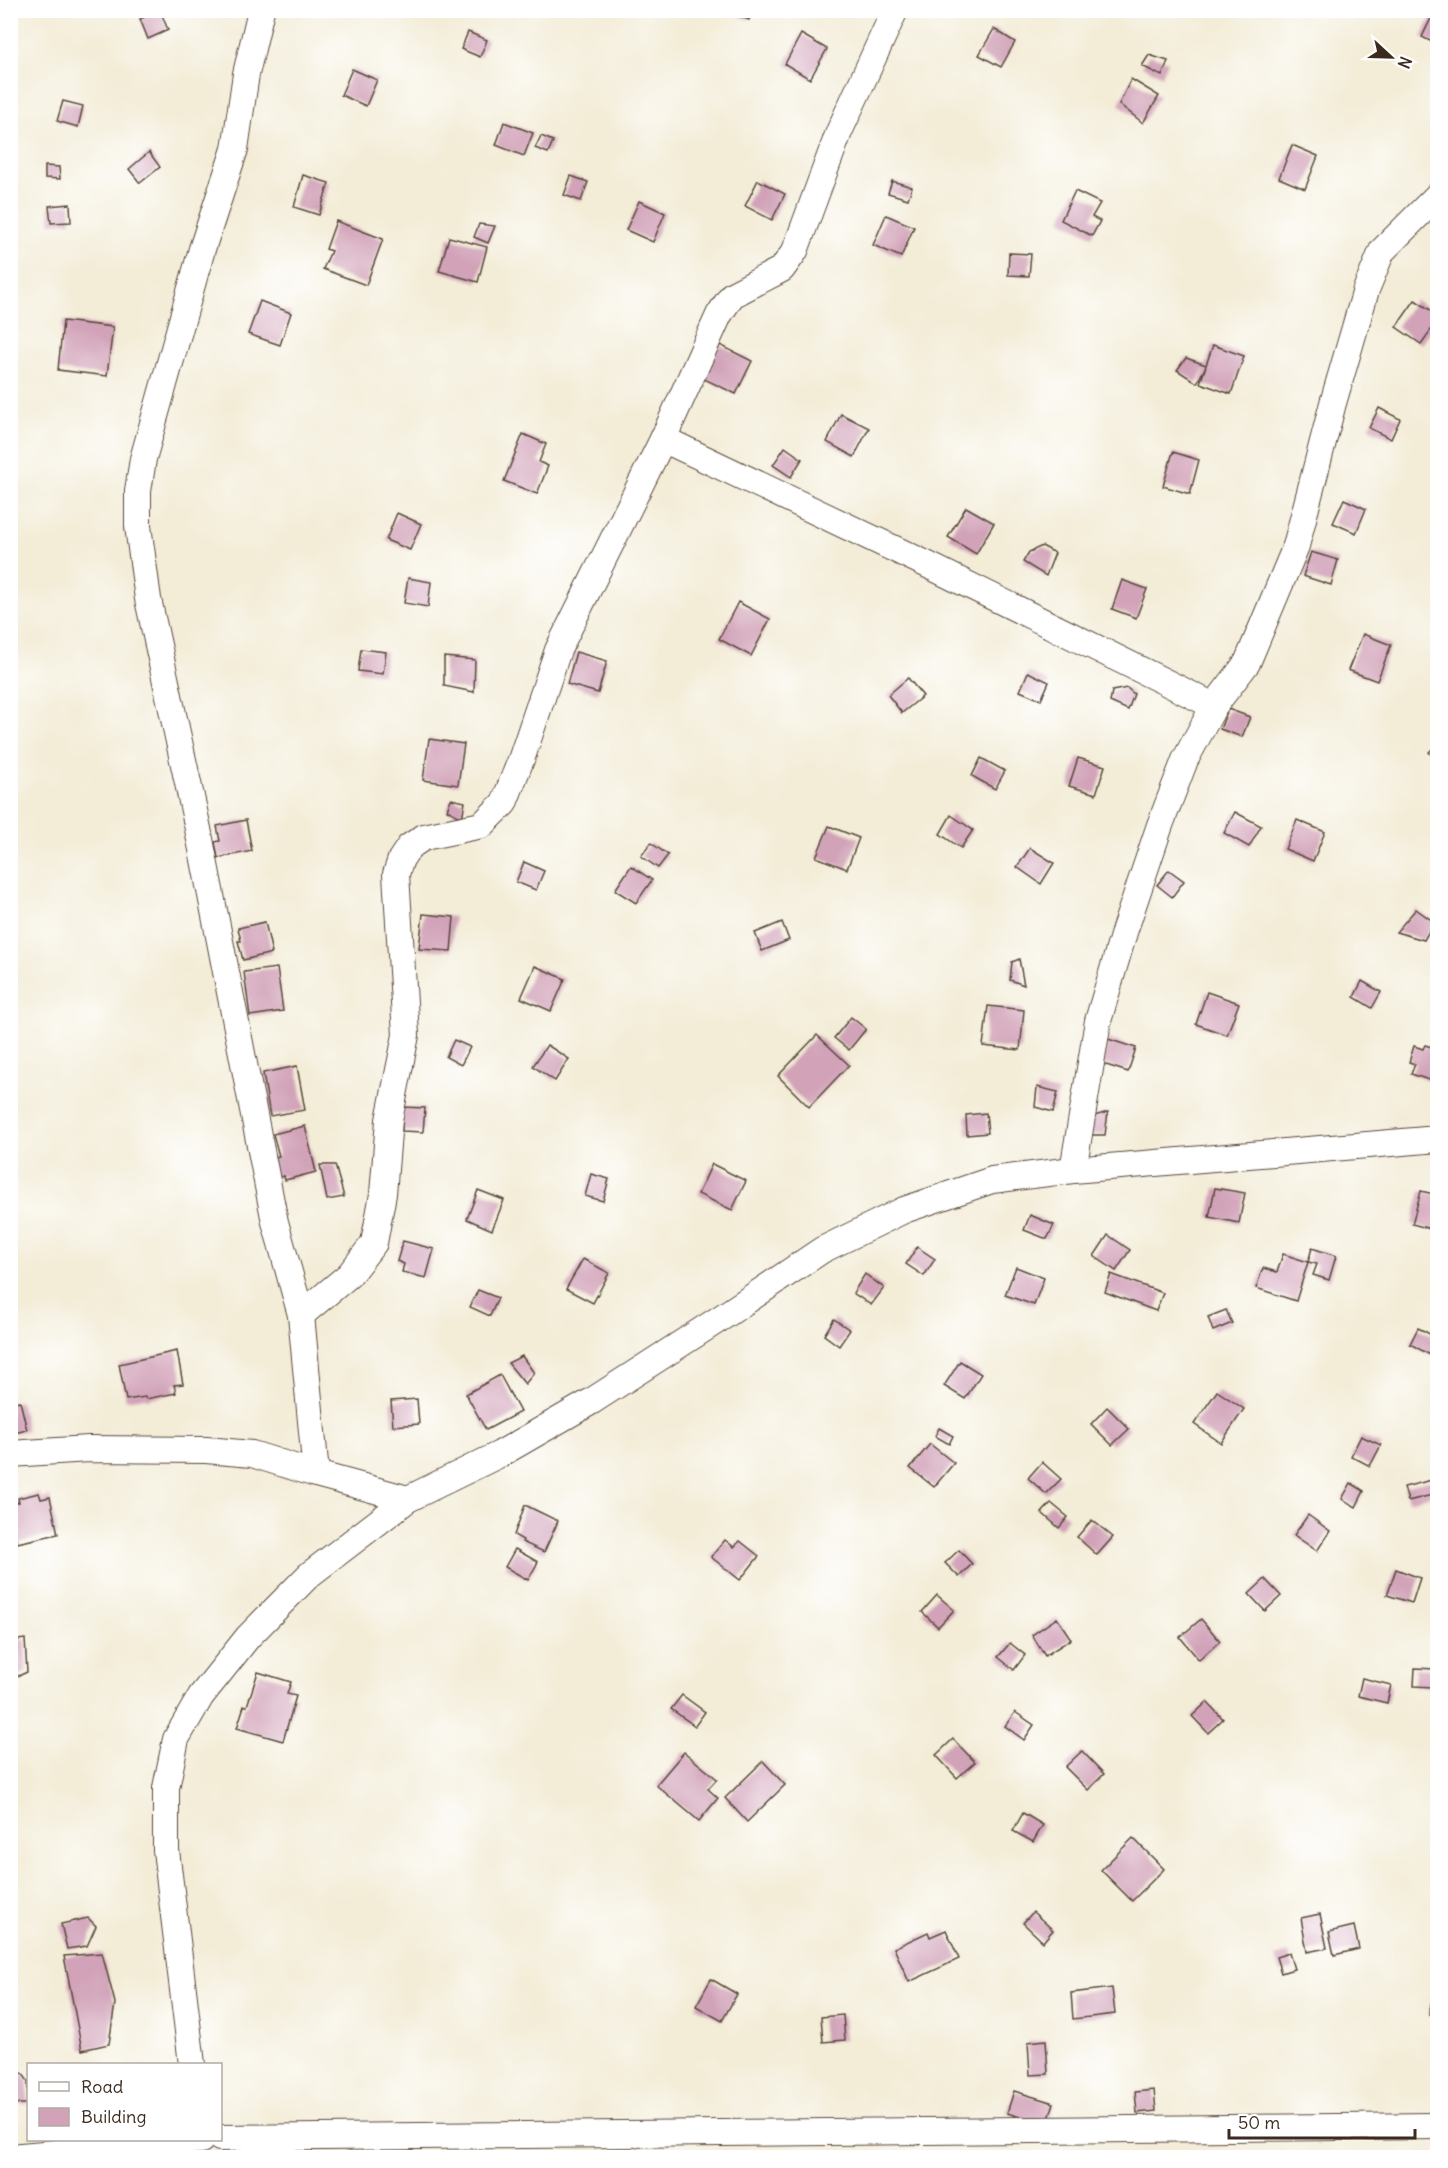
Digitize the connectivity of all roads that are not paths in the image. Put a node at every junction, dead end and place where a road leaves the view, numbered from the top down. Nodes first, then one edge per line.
1 (261, 10) edge
2 (895, 10) edge
3 (1437, 195) edge
4 (663, 439) junction
5 (1214, 706) junction
6 (1437, 1139) edge
7 (1073, 1170) junction
8 (302, 1315) junction
9 (10, 1454) edge
10 (316, 1474) junction
11 (408, 1499) junction
12 (192, 2063) edge
13 (1437, 2126) edge
14 (222, 2138) edge
15 (190, 2141) edge
16 (10, 2157) edge

1 - 8 street
2 - 4 street
3 - 5 street
4 - 5 street
4 - 8 street
5 - 7 street
6 - 7 street
7 - 11 street
8 - 10 street
9 - 10 street
10 - 11 street
11 - 12 street
13 - 14 street
15 - 16 street

